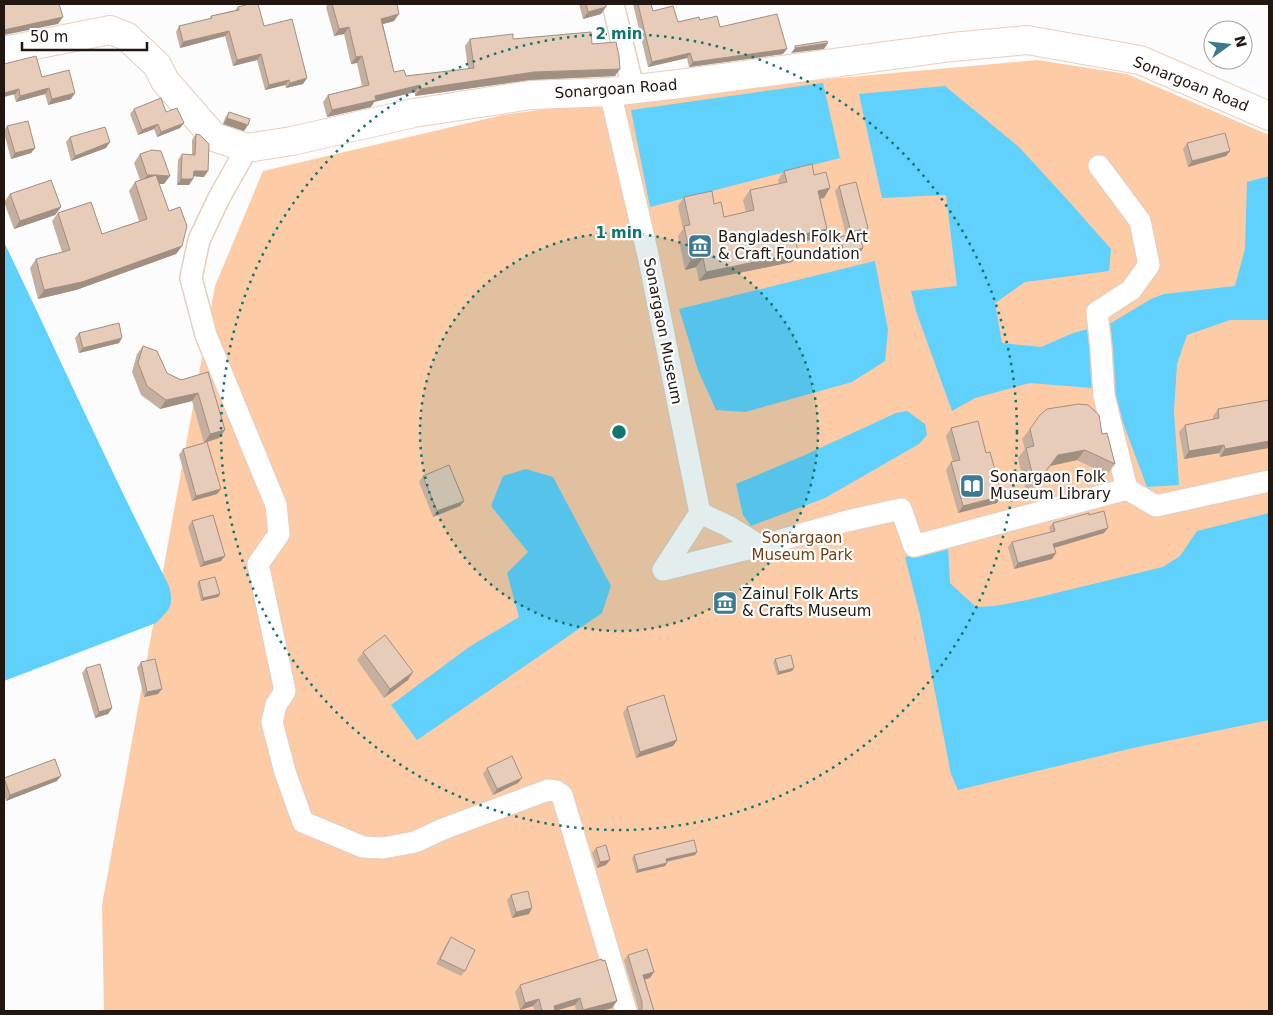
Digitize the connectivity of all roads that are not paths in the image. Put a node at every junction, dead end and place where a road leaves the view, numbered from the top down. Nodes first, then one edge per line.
1 (613, 4) edge
2 (4, 51) edge
3 (622, 90) junction
4 (1269, 116) edge
5 (247, 148) junction
6 (1099, 166) dead end
7 (1269, 481) edge
8 (1127, 489) junction
9 (700, 513) junction
10 (760, 546) junction
11 (626, 1011) edge

1 - 3 street, Sonargaon Museum
2 - 5 main road, Sonargoan Road
3 - 4 main road, Sonargoan Road
3 - 5 main road, Sonargoan Road
3 - 9 street, Sonargaon Museum
5 - 11 street
6 - 8 street
7 - 8 street
8 - 10 street
9 - 10 street
9 - 10 street

